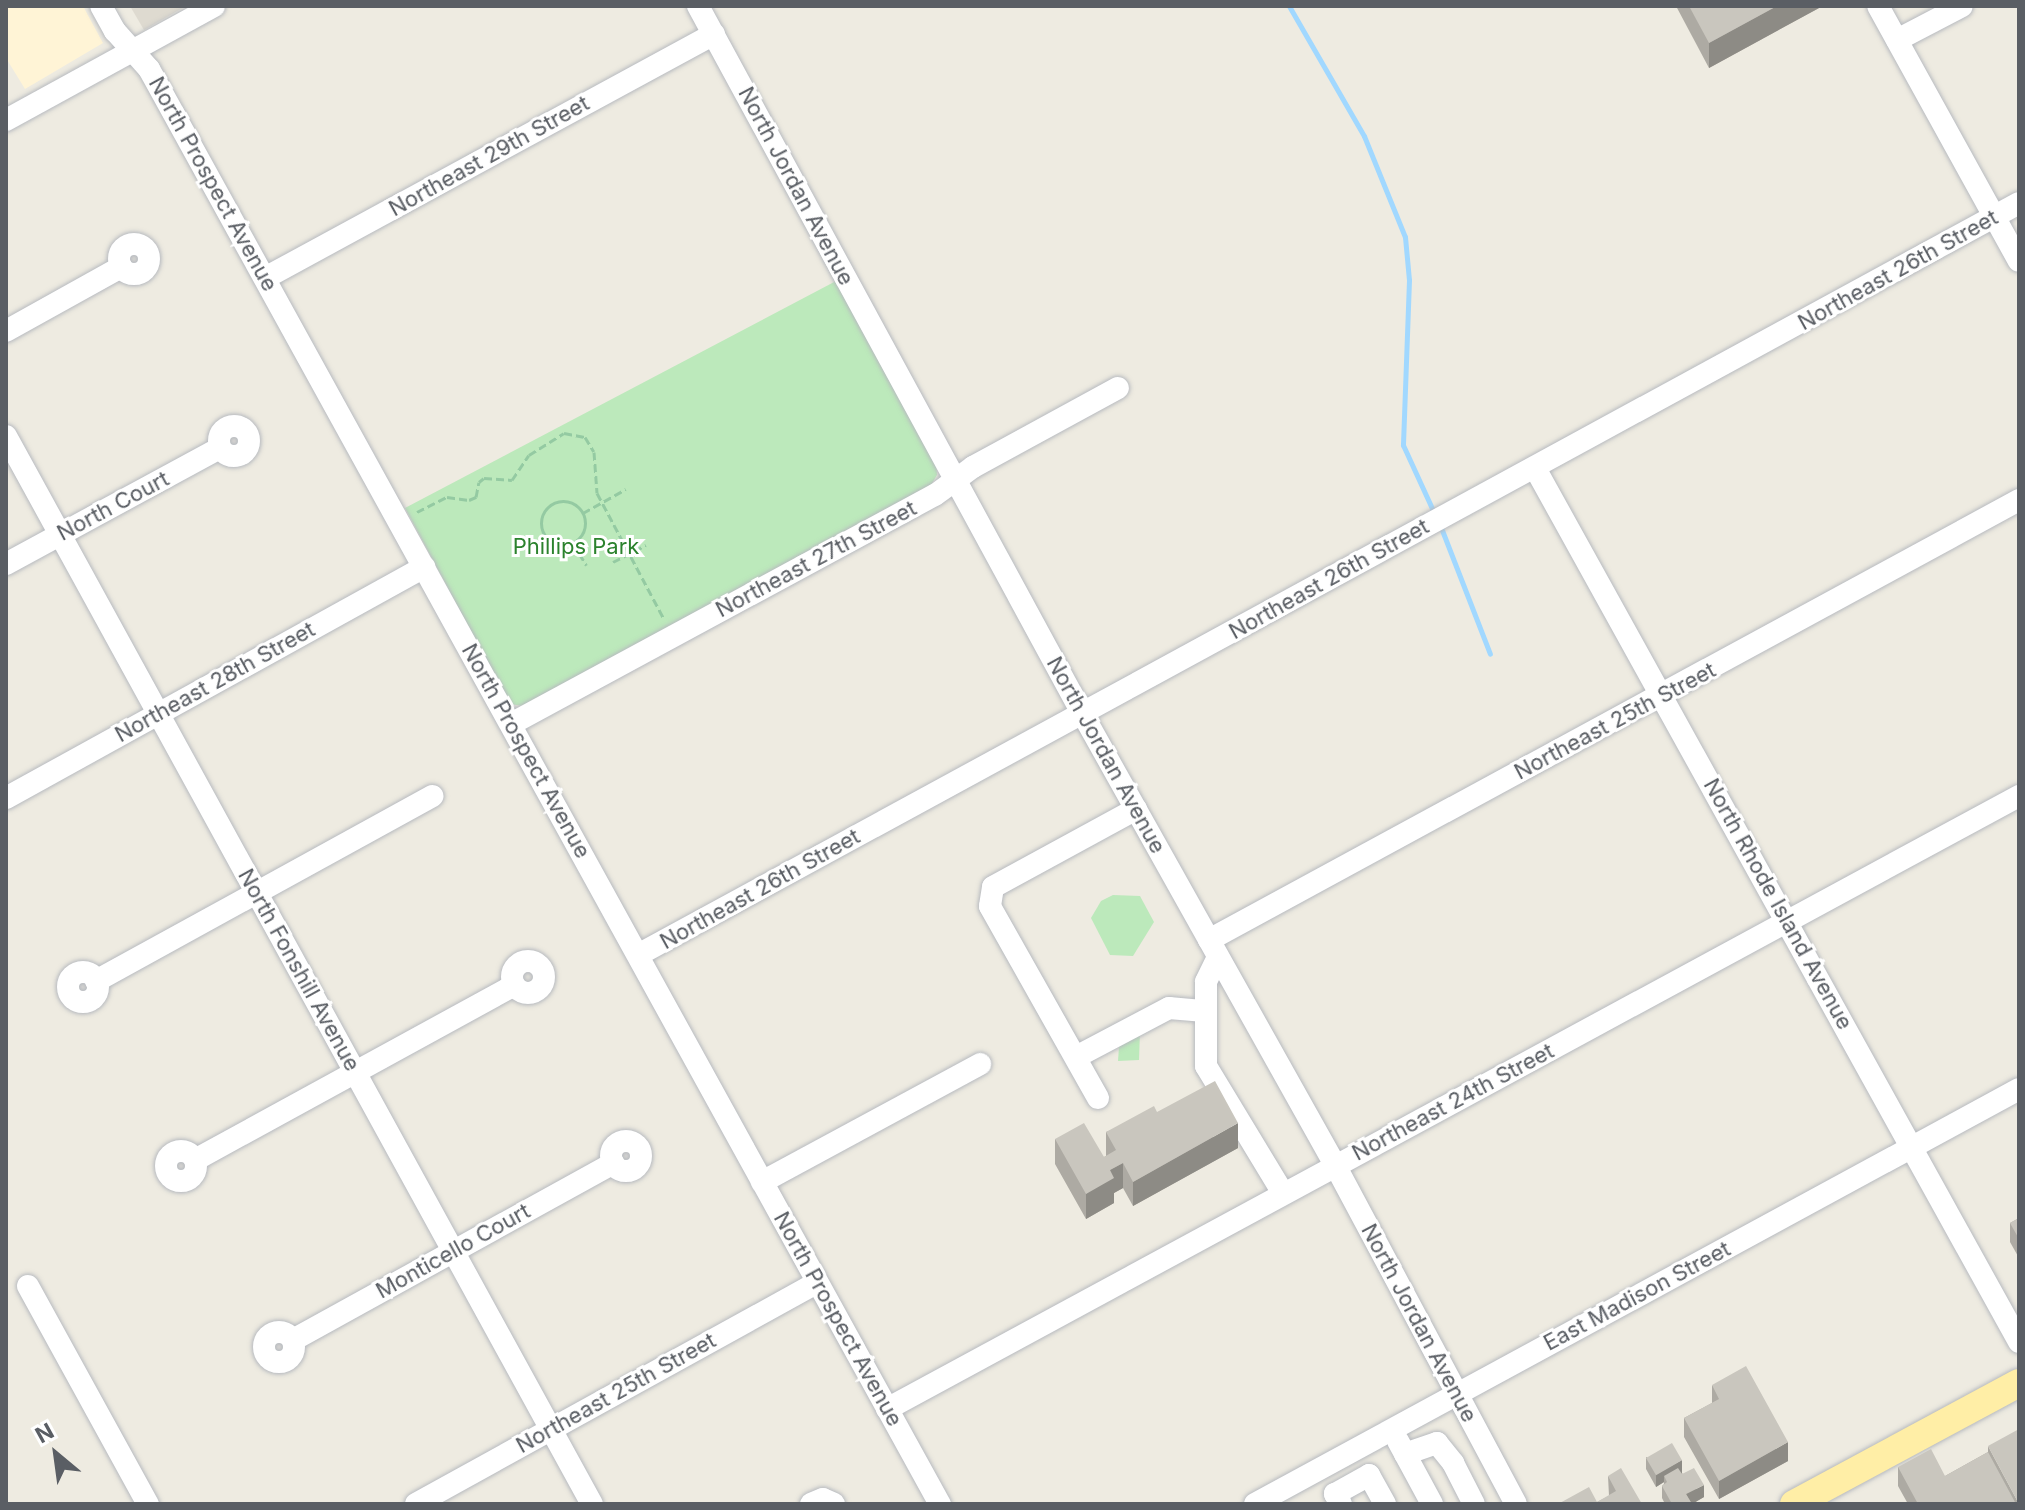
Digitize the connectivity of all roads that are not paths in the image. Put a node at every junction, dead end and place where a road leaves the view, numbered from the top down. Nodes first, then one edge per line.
1 (101, 6) edge
2 (214, 6) edge
3 (698, 6) edge
4 (1878, 6) edge
5 (1962, 6) edge
6 (714, 34) junction
7 (1897, 40) junction
8 (133, 50) junction
9 (6, 120) edge
10 (2019, 203) edge
11 (1995, 217) junction
12 (2019, 261) edge
13 (121, 267) dead end
14 (265, 278) junction
15 (6, 331) edge
16 (1118, 388) dead end
17 (6, 436) edge
18 (220, 448) dead end
19 (1535, 468) junction
20 (955, 480) junction
21 (2019, 500) edge
22 (60, 535) junction
23 (6, 564) edge
24 (425, 567) junction
25 (1663, 696) junction
26 (1082, 713) junction
27 (158, 714) junction
28 (511, 724) junction
29 (432, 796) dead end
30 (2019, 796) edge
31 (6, 798) edge
32 (1136, 809) junction
33 (256, 893) junction
34 (1788, 924) junction
35 (1214, 948) junction
36 (638, 955) junction
37 (96, 981) dead end
38 (514, 985) dead end
39 (1205, 1011) junction
40 (1076, 1057) junction
41 (980, 1064) dead end
42 (355, 1072) junction
43 (2019, 1089) edge
44 (1098, 1098) dead end
45 (1911, 1147) junction
46 (195, 1160) dead end
47 (613, 1163) dead end
48 (1335, 1165) junction
49 (762, 1182) junction
50 (1283, 1193) junction
51 (453, 1251) junction
52 (817, 1283) junction
53 (28, 1286) dead end
54 (293, 1340) dead end
55 (2019, 1342) edge
56 (2019, 1383) edge
57 (1456, 1394) junction
58 (887, 1409) junction
59 (551, 1429) junction
60 (1391, 1430) junction
61 (1356, 1449) junction
62 (1405, 1454) junction
63 (1369, 1475) junction
64 (143, 1502) edge
65 (1797, 1503) edge
66 (416, 1504) edge
67 (592, 1504) edge
68 (811, 1504) edge
69 (834, 1504) edge
70 (940, 1504) edge
71 (1255, 1504) edge
72 (1341, 1504) edge
73 (1385, 1504) edge
74 (1432, 1504) edge
75 (1474, 1504) edge
76 (1516, 1504) edge

1 - 8 street, North Prospect Avenue
2 - 8 street
3 - 6 street, North Jordan Avenue
4 - 7 street
5 - 7 street
6 - 14 street, Northeast 29th Street
6 - 20 street, North Jordan Avenue
7 - 11 street
8 - 9 street
8 - 14 street, North Prospect Avenue
10 - 11 street, Northeast 26th Street
11 - 12 street
11 - 19 street, Northeast 26th Street
13 - 15 street
14 - 24 street, North Prospect Avenue
16 - 20 street, Northeast 27th Street
17 - 22 street, North Fonshill Avenue
18 - 22 street, North Court
19 - 25 street, North Rhode Island Avenue
19 - 26 street, Northeast 26th Street
20 - 26 street, North Jordan Avenue
20 - 28 street, Northeast 27th Street
21 - 25 street, Northeast 25th Street
22 - 23 street, North Court
22 - 27 street, North Fonshill Avenue
24 - 27 street, Northeast 28th Street
24 - 28 street, North Prospect Avenue
25 - 34 street, North Rhode Island Avenue
25 - 35 street, Northeast 25th Street
26 - 32 street, North Jordan Avenue
26 - 36 street, Northeast 26th Street
27 - 31 street, Northeast 28th Street
27 - 33 street, North Fonshill Avenue
28 - 36 street, North Prospect Avenue
29 - 33 street
30 - 34 street, Northeast 24th Street
32 - 35 street, North Jordan Avenue
32 - 40 street
33 - 37 street
33 - 42 street, North Fonshill Avenue
34 - 45 street, North Rhode Island Avenue
34 - 48 street, Northeast 24th Street
35 - 39 street
35 - 48 street, North Jordan Avenue
36 - 49 street, North Prospect Avenue
38 - 42 street
39 - 40 street
39 - 50 street
40 - 44 street
41 - 49 street
42 - 46 street
42 - 51 street, North Fonshill Avenue
43 - 45 street, East Madison Street
45 - 55 street, North Rhode Island Avenue
45 - 57 street, East Madison Street
47 - 51 street, Monticello Court
48 - 50 street, Northeast 24th Street
48 - 57 street, North Jordan Avenue
49 - 52 street, North Prospect Avenue
50 - 58 street, Northeast 24th Street
51 - 54 street, Monticello Court
51 - 59 street, North Fonshill Avenue
52 - 58 street, North Prospect Avenue
52 - 59 street, Northeast 25th Street
53 - 64 street
56 - 65 main road
57 - 60 street, East Madison Street
57 - 76 street, North Jordan Avenue
58 - 70 street, North Prospect Avenue
59 - 66 street, Northeast 25th Street
59 - 67 street, North Fonshill Avenue
60 - 61 street, East Madison Street
60 - 62 street
61 - 63 street
61 - 71 street, East Madison Street
62 - 74 street
62 - 75 street
63 - 72 street
63 - 73 street
68 - 69 street

